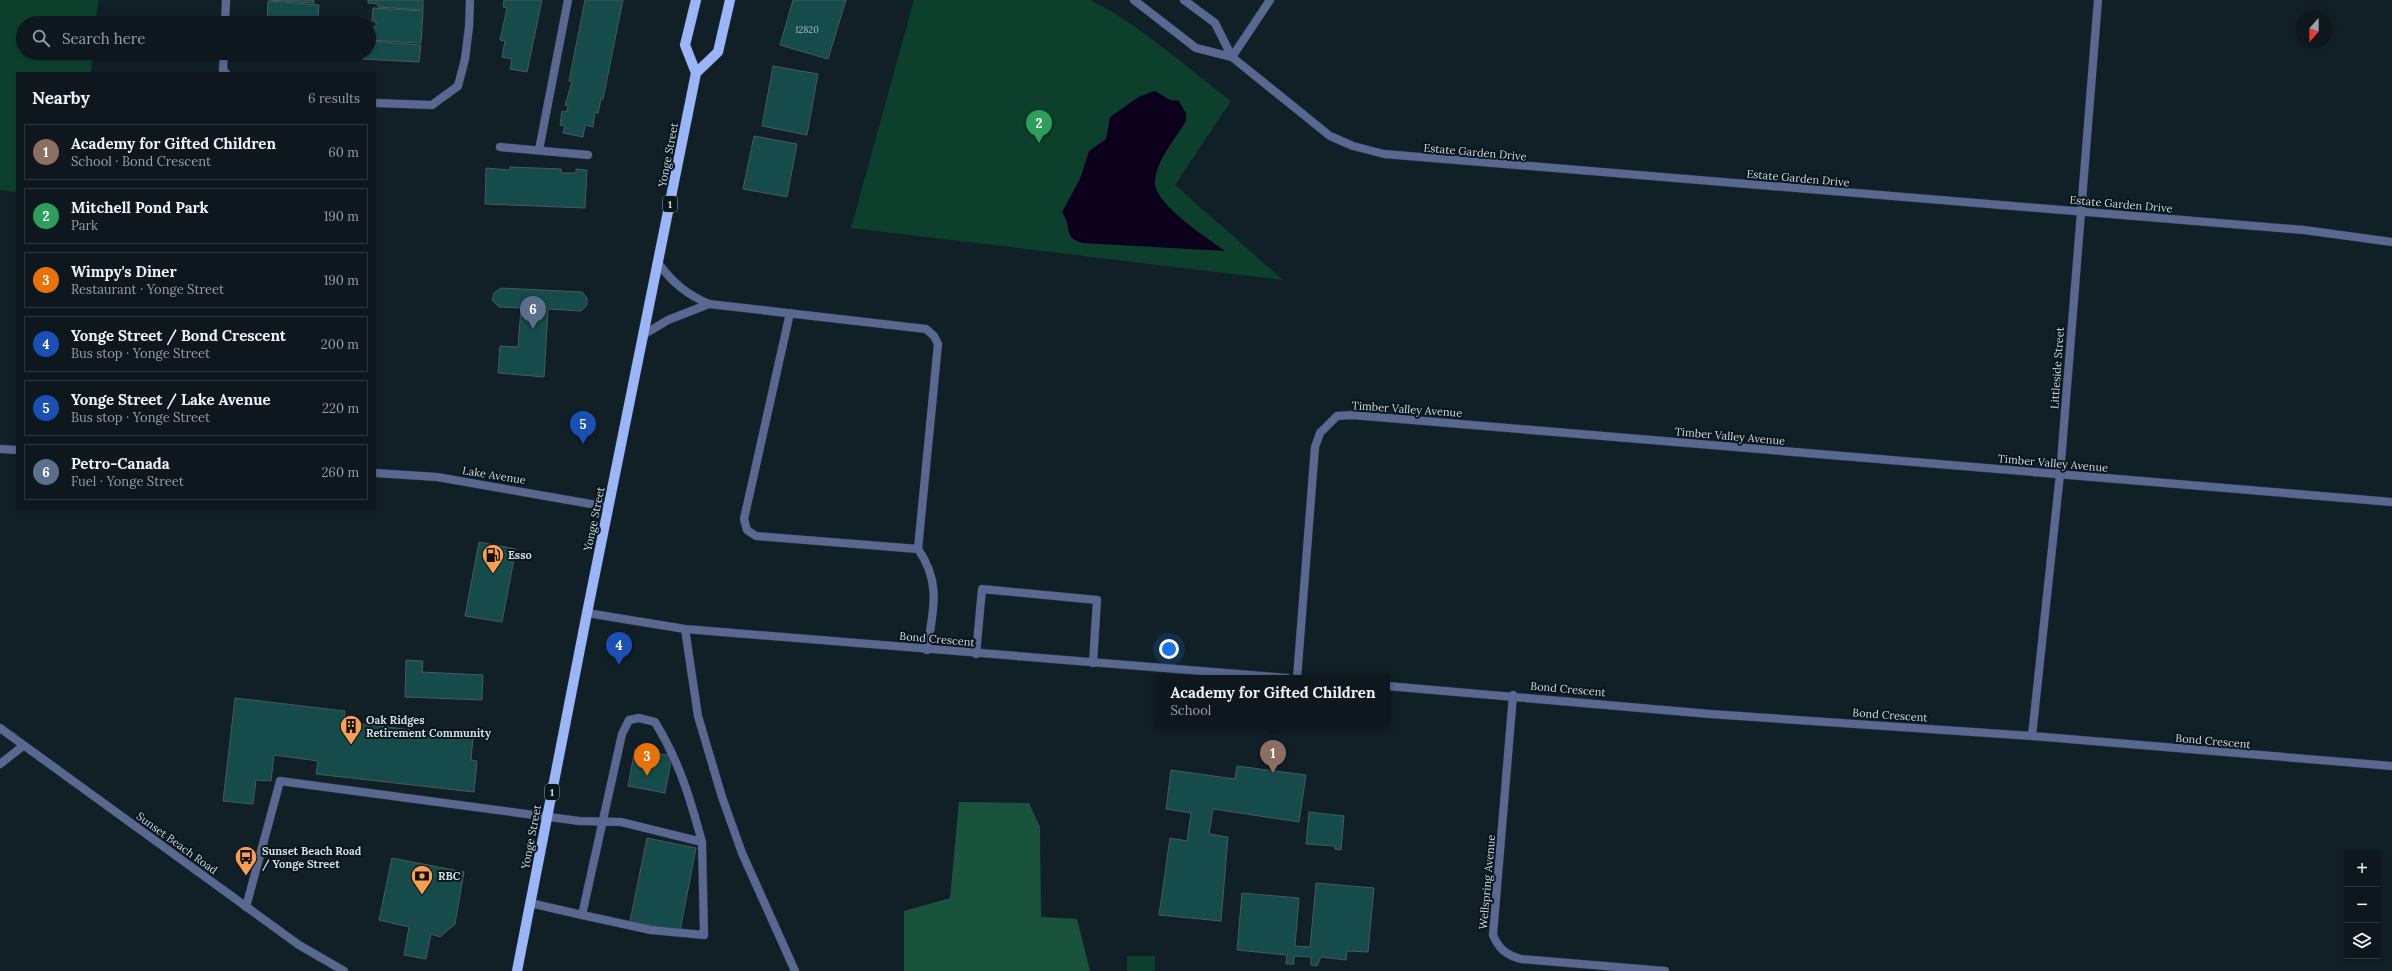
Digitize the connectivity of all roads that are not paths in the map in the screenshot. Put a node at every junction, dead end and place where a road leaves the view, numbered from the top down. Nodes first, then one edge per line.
1 (226, 0) edge
2 (470, 0) edge
3 (568, 0) edge
4 (696, 0) edge
5 (730, 0) edge
6 (1134, 0) edge
7 (1184, 0) edge
8 (1270, 0) edge
9 (2098, 0) edge
10 (225, 16) edge
11 (1232, 57) junction
12 (224, 60) edge
13 (225, 72) edge
14 (696, 73) junction
15 (376, 103) edge
16 (500, 147) dead end
17 (539, 150) junction
18 (588, 155) dead end
19 (2081, 212) junction
20 (2392, 242) edge
21 (658, 263) junction
22 (709, 304) junction
23 (790, 314) junction
24 (643, 335) junction
25 (0, 449) edge
26 (16, 450) edge
27 (376, 473) edge
28 (2060, 474) junction
29 (2392, 502) edge
30 (608, 507) junction
31 (918, 549) junction
32 (586, 613) junction
33 (685, 629) junction
34 (927, 650) junction
35 (976, 654) junction
36 (1093, 663) junction
37 (1248, 675) edge
38 (1297, 675) edge
39 (1390, 686) edge
40 (1513, 695) junction
41 (0, 728) edge
42 (2032, 736) junction
43 (23, 746) junction
44 (0, 764) edge
45 (2392, 766) edge
46 (547, 816) junction
47 (601, 822) junction
48 (702, 842) junction
49 (530, 903) junction
50 (246, 907) junction
51 (582, 915) junction
52 (344, 971) edge
53 (517, 971) edge
54 (795, 971) edge
55 (1665, 971) edge

1 - 10 street
2 - 15 street
3 - 17 street
4 - 14 main road
5 - 14 main road
6 - 11 street, Estate Garden Drive
7 - 11 street, Estate Garden Drive
8 - 11 street
9 - 19 street, Littleside Street
11 - 19 street, Estate Garden Drive
12 - 13 street
14 - 21 main road, Yonge Street / 1
16 - 17 street
17 - 18 street
19 - 20 street, Estate Garden Drive
19 - 28 street, Littleside Street
21 - 22 street
21 - 24 main road, Yonge Street / 1
22 - 23 street
22 - 24 street
23 - 31 street
23 - 31 street
24 - 30 main road, Yonge Street / 1
25 - 26 street
27 - 30 street, Lake Avenue
28 - 29 street, Timber Valley Avenue
28 - 38 street, Timber Valley Avenue
28 - 42 street, Littleside Street
30 - 32 main road, Yonge Street / 1
31 - 34 street
32 - 33 street, Bond Crescent
32 - 46 main road, Yonge Street / 1
33 - 34 street, Bond Crescent
33 - 54 street
34 - 35 street, Bond Crescent
35 - 36 street, Bond Crescent
35 - 36 street
36 - 37 street, Bond Crescent
39 - 40 street, Bond Crescent
40 - 42 street, Bond Crescent
40 - 55 street, Wellspring Avenue
41 - 43 street, Sunset Beach Road
42 - 45 street, Bond Crescent
43 - 44 street
43 - 50 street, Sunset Beach Road
46 - 47 street
46 - 49 main road, Yonge Street / 1
46 - 50 street
47 - 48 street
47 - 48 street
47 - 51 street
48 - 51 street
49 - 51 street
49 - 53 main road, Yonge Street / 1
50 - 52 street, Sunset Beach Road

